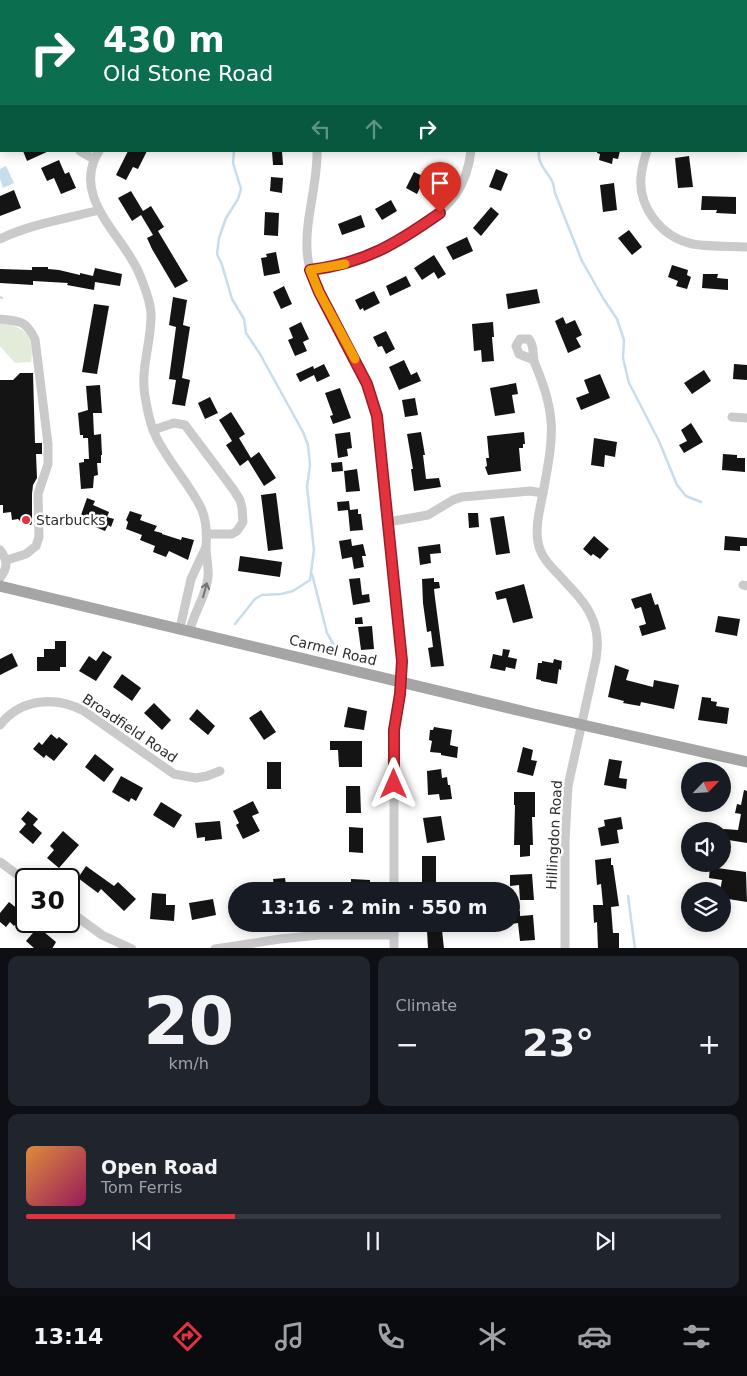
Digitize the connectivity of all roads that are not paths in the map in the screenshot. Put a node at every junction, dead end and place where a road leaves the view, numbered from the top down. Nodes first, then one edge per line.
1 (84, 152) edge
2 (317, 152) edge
3 (471, 152) edge
4 (647, 152) edge
5 (97, 155) edge
6 (99, 210) junction
7 (0, 238) edge
8 (747, 248) edge
9 (310, 270) junction
10 (0, 319) edge
11 (534, 360) dead end
12 (732, 417) dead end
13 (747, 418) edge
14 (153, 430) junction
15 (543, 493) junction
16 (388, 522) junction
17 (208, 534) junction
18 (206, 547) junction
19 (0, 550) edge
20 (7, 560) junction
21 (0, 578) edge
22 (0, 586) edge
23 (185, 629) junction
24 (402, 682) junction
25 (581, 723) junction
26 (0, 725) edge
27 (747, 762) edge
28 (220, 771) dead end
29 (0, 862) edge
30 (15, 873) edge
31 (394, 882) edge
32 (80, 919) edge
33 (394, 935) joint
34 (132, 948) edge
35 (215, 948) edge
36 (394, 948) edge
37 (565, 948) edge

1 - 5 street
2 - 9 street
3 - 9 street
4 - 8 street
5 - 6 street
6 - 7 street
6 - 14 street
9 - 16 street
10 - 20 street
11 - 15 street, Hillingdon Road
12 - 13 street
14 - 17 street
14 - 17 street
15 - 16 street
15 - 25 street, Hillingdon Road
16 - 24 street
17 - 18 street
18 - 23 street
23 -> 18 street
19 - 20 street
20 - 21 street
22 - 23 main road, Carmel Road
23 - 24 main road, Carmel Road
24 - 25 main road, Carmel Road
24 - 31 street
25 - 27 main road, Carmel Road
25 - 37 street, Hillingdon Road
26 - 28 street, Broadfield Road
29 - 30 street
32 - 34 street
33 - 35 street
33 - 36 street

